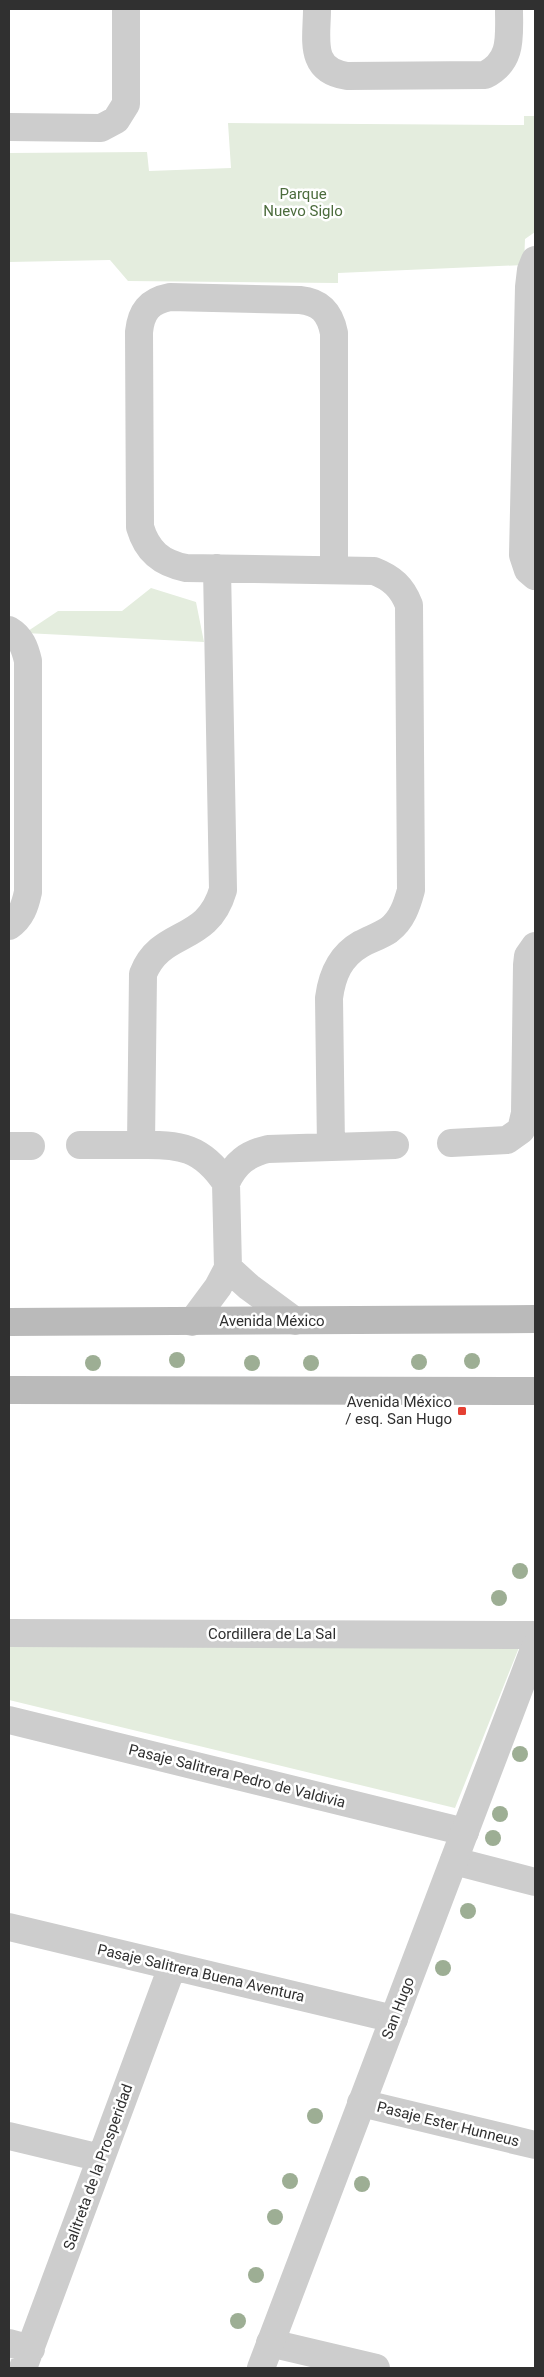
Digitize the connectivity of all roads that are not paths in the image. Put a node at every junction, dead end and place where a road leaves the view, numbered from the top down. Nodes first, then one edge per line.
1 (126, 9) edge
2 (317, 9) edge
3 (509, 9) edge
4 (9, 127) edge
5 (535, 260) edge
6 (217, 568) junction
7 (334, 569) junction
8 (535, 576) edge
9 (9, 630) edge
10 (9, 926) edge
11 (535, 946) edge
12 (531, 1070) edge
13 (451, 1143) dead end
14 (80, 1145) dead end
15 (141, 1145) junction
16 (396, 1145) dead end
17 (331, 1147) junction
18 (226, 1183) junction
19 (228, 1268) junction
20 (535, 1319) edge
21 (295, 1321) junction
22 (9, 1322) edge
23 (192, 1322) junction
24 (9, 1390) edge
25 (535, 1391) edge
26 (9, 1633) edge
27 (535, 1635) edge
28 (535, 1647) edge
29 (9, 1720) edge
30 (465, 1832) junction
31 (454, 1861) junction
32 (535, 1882) edge
33 (9, 1927) edge
34 (172, 1967) junction
35 (394, 2019) junction
36 (361, 2103) junction
37 (9, 2136) edge
38 (535, 2145) edge
39 (101, 2158) junction
40 (270, 2343) junction
41 (21, 2353) edge
42 (261, 2368) edge
43 (376, 2368) edge

1 - 4 street
2 - 3 street
5 - 8 street
6 - 7 street
6 - 7 street
6 - 15 street
7 - 17 street
9 - 10 street
11 - 12 street
12 - 13 street
14 - 15 street
15 - 18 street
16 - 17 street
17 - 18 street
18 - 19 street
19 - 21 street
19 - 23 street
20 - 21 main road, Avenida México
21 - 23 main road, Avenida México
22 - 23 main road, Avenida México
24 - 25 main road
26 - 27 street, Cordillera de La Sal
28 - 30 street, San Hugo
29 - 30 street, Pasaje Salitrera Pedro de Valdivia
30 - 31 street, San Hugo
31 - 32 street
31 - 35 street, San Hugo
33 - 34 street, Pasaje Salitrera Buena Aventura
34 - 35 street, Pasaje Salitrera Buena Aventura
34 - 39 street, Salitreta de la Prosperidad
35 - 36 street, San Hugo
36 - 38 street, Pasaje Ester Hunneus
36 - 40 street, San Hugo
37 - 39 street
39 - 41 street, Salitreta de la Prosperidad
40 - 42 street, San Hugo
40 - 43 street

